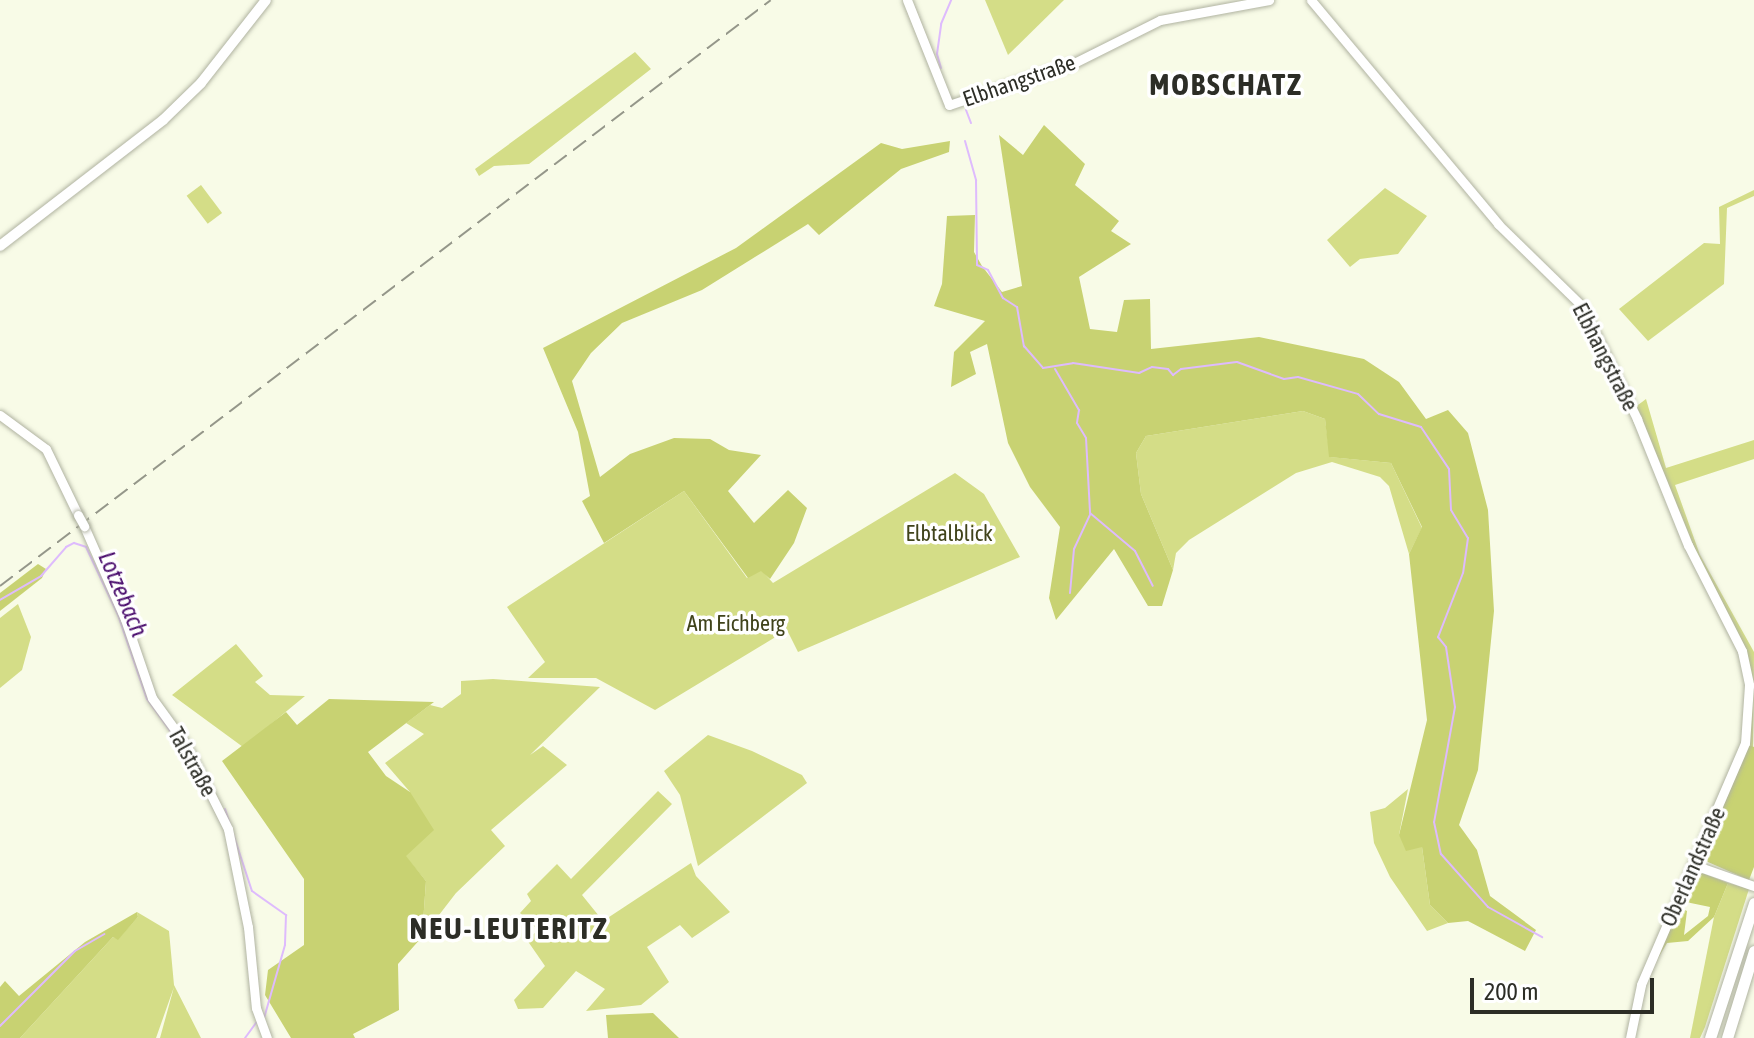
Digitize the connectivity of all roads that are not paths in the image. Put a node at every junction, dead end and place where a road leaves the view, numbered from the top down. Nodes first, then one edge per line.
1 (266, 0) edge
2 (907, 0) edge
3 (1269, 0) edge
4 (1311, 0) edge
5 (0, 246) edge
6 (0, 415) edge
7 (1745, 743) joint
8 (1694, 865) junction
9 (1754, 886) edge
10 (1754, 903) edge
11 (1754, 951) edge
12 (267, 1038) edge
13 (1630, 1038) edge
14 (1710, 1038) edge
15 (1727, 1038) edge

1 - 5 main road
2 - 3 street, Elbhangstraße
4 - 7 street, Elbhangstraße
6 - 12 street, Talstraße, bridge
7 - 8 street, Oberlandstraße
8 - 9 street
8 - 13 street, Oberlandstraße
10 - 14 highway
11 - 15 highway

